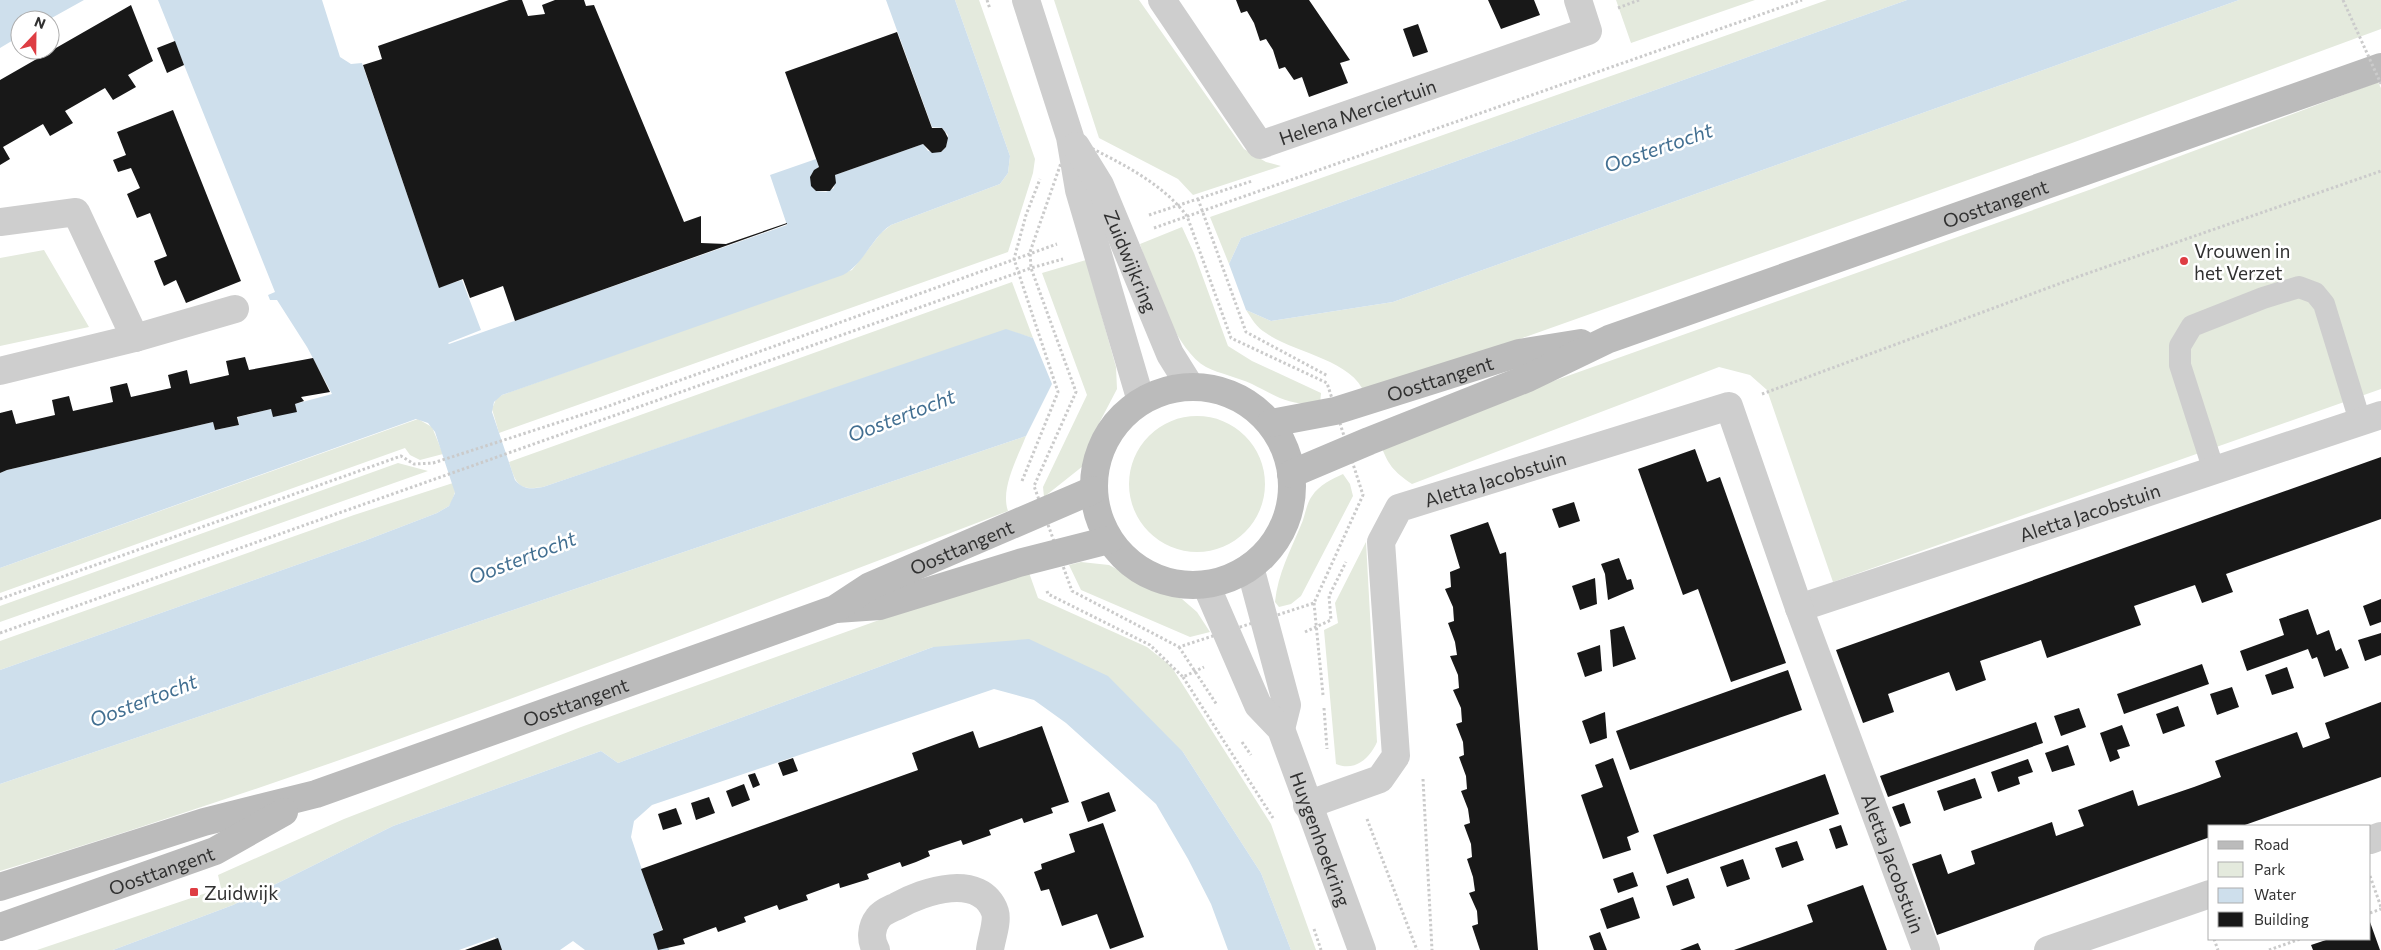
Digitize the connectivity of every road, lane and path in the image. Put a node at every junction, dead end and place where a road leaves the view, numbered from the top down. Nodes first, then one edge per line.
1 (987, 0) edge
2 (1026, 0) edge
3 (1162, 0) edge
4 (1578, 0) edge
5 (1802, 0) edge
6 (2343, 0) edge
7 (993, 18) dead end
8 (2381, 67) edge
9 (2381, 84) edge
10 (1070, 137) junction
11 (2381, 171) edge
12 (1043, 172) dead end
13 (1187, 216) junction
14 (0, 222) edge
15 (1147, 231) dead end
16 (1068, 257) dead end
17 (1031, 268) junction
18 (1017, 273) junction
19 (235, 309) dead end
20 (135, 338) junction
21 (1609, 339) junction
22 (0, 371) edge
23 (1190, 386) junction
24 (1332, 400) dead end
25 (1141, 401) junction
26 (1729, 406) junction
27 (2370, 418) edge
28 (1271, 423) junction
29 (513, 435) dead end
30 (1353, 464) dead end
31 (2214, 471) junction
32 (1291, 474) junction
33 (1093, 490) junction
34 (1031, 509) junction
35 (1109, 540) junction
36 (1350, 553) dead end
37 (1034, 558) junction
38 (1063, 567) dead end
39 (1250, 568) junction
40 (1206, 585) junction
41 (0, 599) edge
42 (1799, 608) junction
43 (835, 609) junction
44 (1284, 614) dead end
45 (0, 633) edge
46 (1208, 638) dead end
47 (1272, 643) junction
48 (1237, 656) junction
49 (1183, 677) junction
50 (1281, 729) junction
51 (1423, 779) dead end
52 (1414, 783) dead end
53 (316, 794) junction
54 (1307, 805) junction
55 (1365, 813) dead end
56 (1278, 825) dead end
57 (2371, 879) edge
58 (0, 887) edge
59 (2208, 895) edge
60 (2381, 908) edge
61 (1313, 926) dead end
62 (0, 928) edge
63 (2297, 940) edge
64 (876, 950) edge
65 (990, 950) edge
66 (1321, 950) edge
67 (1362, 950) edge
68 (1417, 950) edge
69 (1926, 950) edge
70 (2048, 950) edge
71 (2269, 950) edge

1 - 7 path
2 - 10 street, Zuidwijkring
3 - 4 street, Helena Merciertuin
5 - 13 path
6 - 9 path, bridge
8 - 21 main road, Oosttangent
10 - 23 street, Zuidwijkring
10 - 25 street, Zuidwijkring
11 - 26 path
12 - 18 path
13 - 15 path
13 - 24 path
14 - 20 street
16 - 17 path
17 - 18 path
17 - 34 path
18 - 34 path
18 - 45 path
19 - 20 street
20 - 22 street
21 - 28 main road, Oosttangent
21 - 32 main road, Oosttangent
23 - 25 main road
23 - 28 main road
25 - 33 main road
26 - 42 street, Aletta Jacobstuin
26 - 54 street, Aletta Jacobstuin
27 - 31 street, Aletta Jacobstuin
27 - 31 lane
28 - 32 main road
29 - 41 path
30 - 44 path
31 - 42 street, Aletta Jacobstuin
32 - 39 main road
33 - 34 main road, Oosttangent
33 - 35 main road
34 - 43 main road, Oosttangent
35 - 37 main road, Oosttangent
35 - 40 main road
36 - 47 path
37 - 43 main road, Oosttangent
37 - 49 path
38 - 46 path
39 - 40 main road
39 - 47 street
40 - 48 street, Huygenhoekring
42 - 69 street, Aletta Jacobstuin
43 - 53 main road, Oosttangent
47 - 50 street
48 - 49 path
48 - 50 street, Huygenhoekring
49 - 56 path
50 - 54 street, Huygenhoekring
51 - 52 path
53 - 58 main road, Oosttangent
53 - 62 main road, Oosttangent
54 - 67 street, Huygenhoekring
55 - 68 path
57 - 60 path
59 - 70 street
61 - 66 path
63 - 71 path
64 - 65 street

